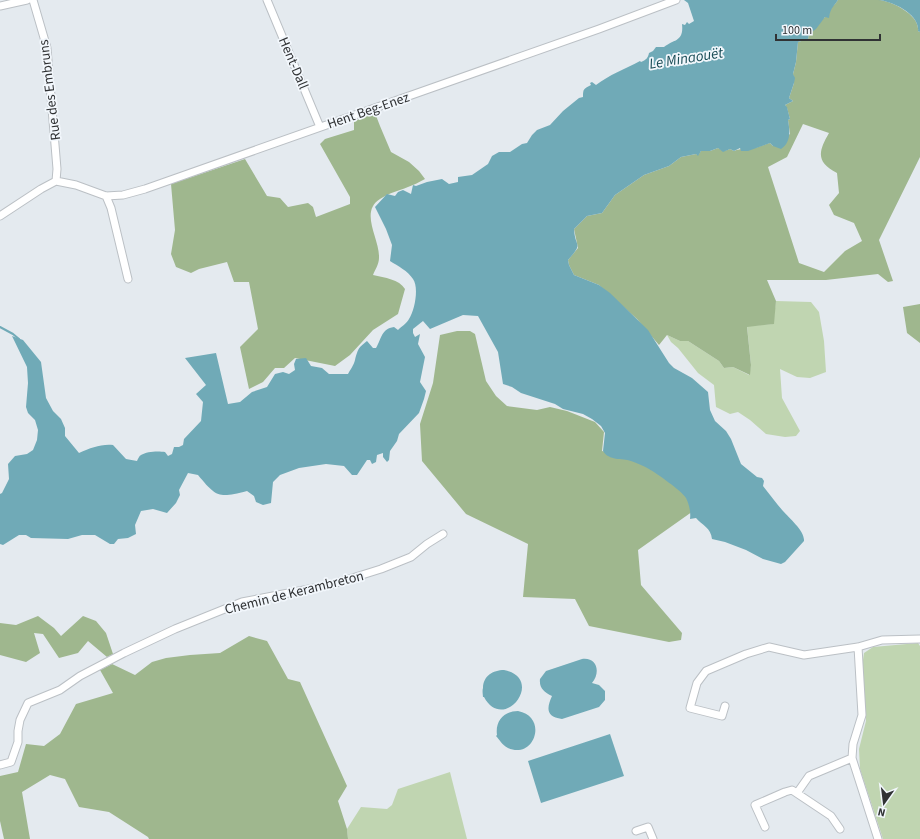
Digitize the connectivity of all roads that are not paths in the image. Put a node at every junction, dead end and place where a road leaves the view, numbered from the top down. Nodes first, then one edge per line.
1 (27, 0) edge
2 (33, 0) edge
3 (267, 0) edge
4 (676, 0) edge
5 (0, 6) edge
6 (320, 126) junction
7 (56, 181) junction
8 (106, 196) junction
9 (0, 216) edge
10 (128, 279) dead end
11 (443, 534) dead end
12 (920, 639) edge
13 (858, 647) junction
14 (725, 706) dead end
15 (852, 758) junction
16 (0, 765) edge
17 (797, 793) junction
18 (765, 827) dead end
19 (840, 829) dead end
20 (636, 831) dead end
21 (652, 839) edge
22 (878, 839) edge

1 - 5 street
2 - 7 street, Rue des Embruns
3 - 6 street, Hent-Dall
4 - 6 street, Hent Beg-Enez
6 - 8 street, Hent Beg-Enez
7 - 8 street, Hent Beg-Enez
7 - 9 street
8 - 10 street
11 - 16 street, Chemin de Kerambreton
12 - 13 street
13 - 14 street
13 - 15 street
15 - 17 street
15 - 22 street
17 - 18 street
17 - 19 street
20 - 21 street

